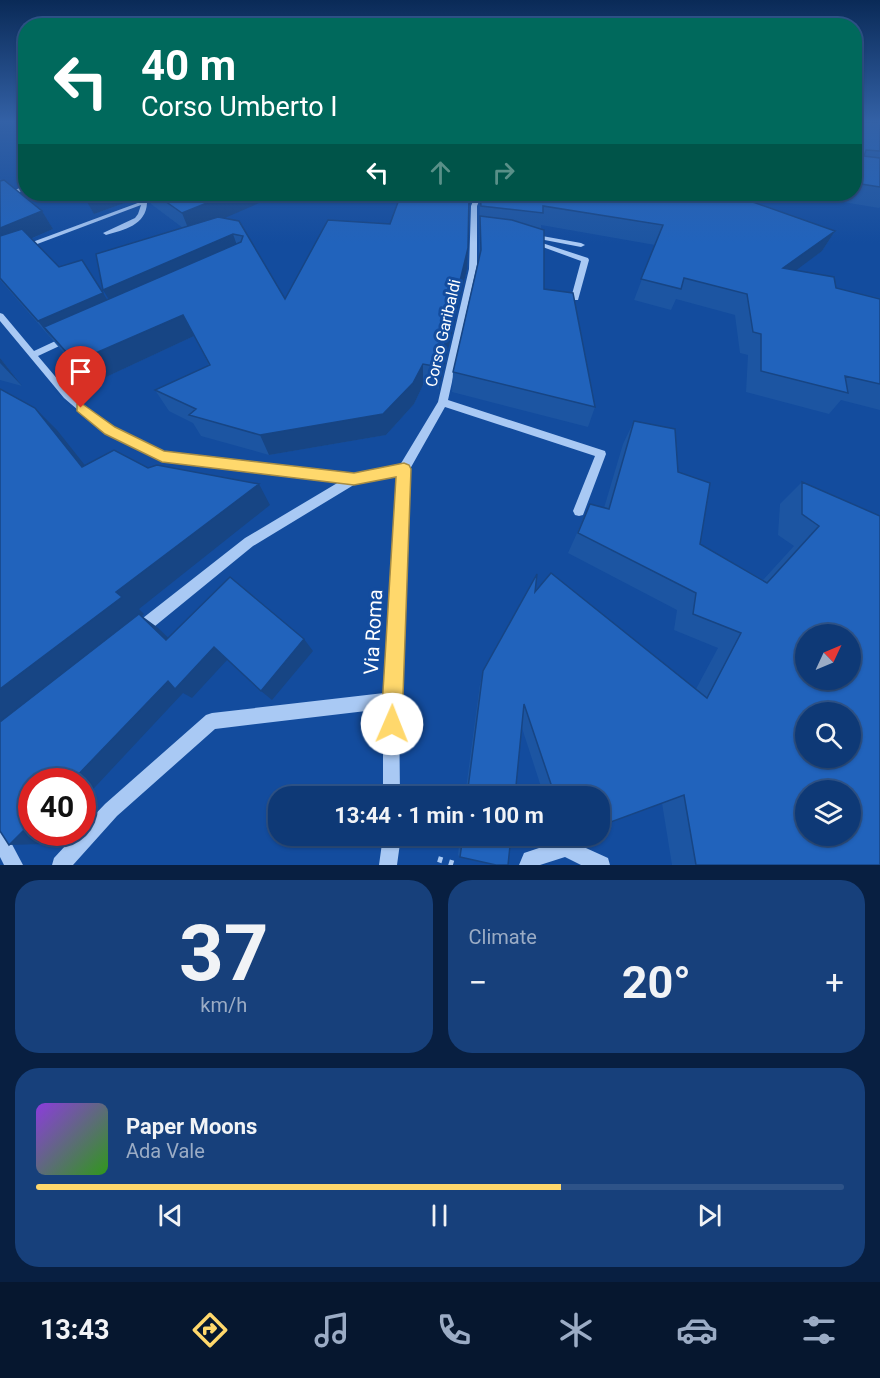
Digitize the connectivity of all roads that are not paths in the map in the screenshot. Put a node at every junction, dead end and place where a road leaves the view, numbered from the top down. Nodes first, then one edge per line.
1 (18, 190) edge
2 (0, 198) edge
3 (476, 201) edge
4 (144, 202) joint
5 (106, 233) dead end
6 (580, 245) dead end
7 (0, 255) edge
8 (575, 298) edge
9 (0, 316) edge
10 (74, 336) edge
11 (32, 355) junction
12 (443, 402) junction
13 (404, 469) junction
14 (354, 479) junction
15 (579, 512) dead end
16 (132, 636) edge
17 (392, 700) junction
18 (392, 786) edge
19 (0, 839) edge
20 (391, 846) edge
21 (14, 865) edge
22 (61, 865) edge
23 (388, 865) edge
24 (528, 865) edge
25 (602, 865) edge

1 - 2 street
3 - 12 street, Corso Garibaldi
4 - 5 street
4 - 7 street
6 - 8 street
9 - 11 street
10 - 11 street
11 - 14 street
12 - 13 street, Corso Garibaldi
12 - 15 street
13 - 14 street
13 - 17 street, Via Roma
14 - 16 street
17 - 18 street, Via Roma
17 - 22 street
19 - 21 street
20 - 23 street
24 - 25 street

